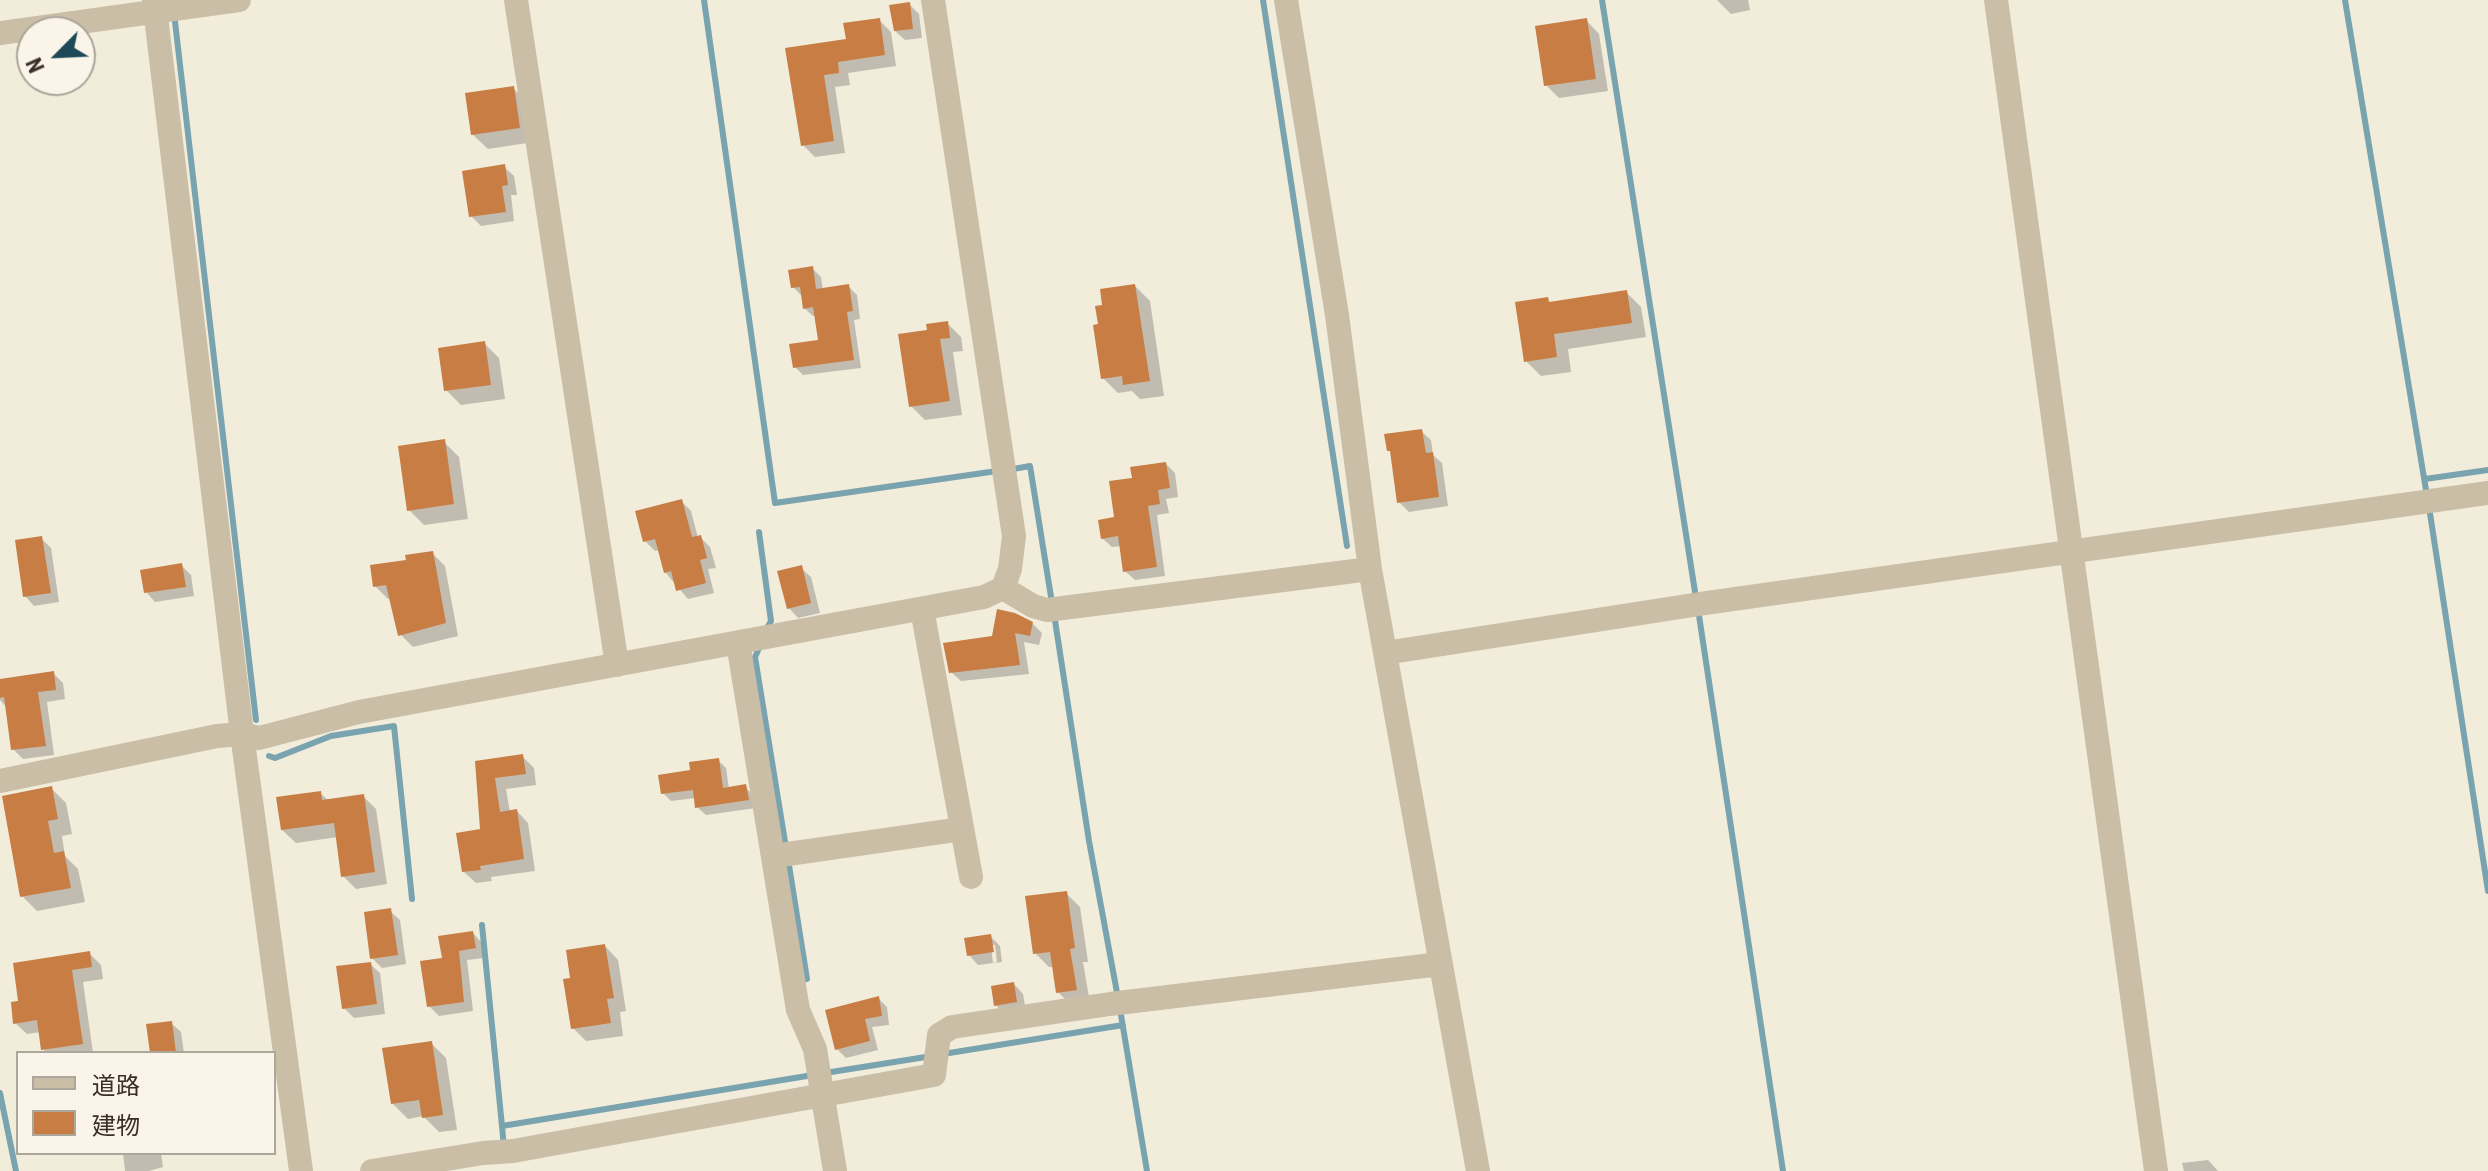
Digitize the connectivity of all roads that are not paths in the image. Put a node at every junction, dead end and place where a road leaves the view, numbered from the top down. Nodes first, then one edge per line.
1 (239, 0) edge
2 (516, 0) edge
3 (933, 0) edge
4 (1286, 0) edge
5 (1996, 0) edge
6 (163, 8) edge
7 (0, 33) edge
8 (2488, 493) edge
9 (2072, 553) junction
10 (1370, 569) junction
11 (1003, 588) junction
12 (922, 609) junction
13 (755, 640) junction
14 (1385, 653) junction
15 (617, 665) junction
16 (242, 734) junction
17 (0, 781) edge
18 (962, 829) junction
19 (784, 855) junction
20 (971, 877) dead end
21 (1440, 964) junction
22 (821, 1081) junction
23 (301, 1171) edge
24 (372, 1171) edge
25 (835, 1171) edge
26 (1478, 1171) edge
27 (2156, 1171) edge

1 - 6 street
2 - 15 street
3 - 11 street
4 - 10 street
5 - 9 street
6 - 7 street
6 - 16 street
8 - 9 street
9 - 14 street
9 - 27 street
10 - 11 street
10 - 14 street
11 - 12 street
12 - 13 street
12 - 18 street
13 - 15 street
13 - 19 street
14 - 21 street
15 - 16 street
16 - 17 street
16 - 23 street
18 - 19 street
18 - 20 street
19 - 22 street
21 - 22 street
21 - 26 street
22 - 24 street
22 - 25 street

